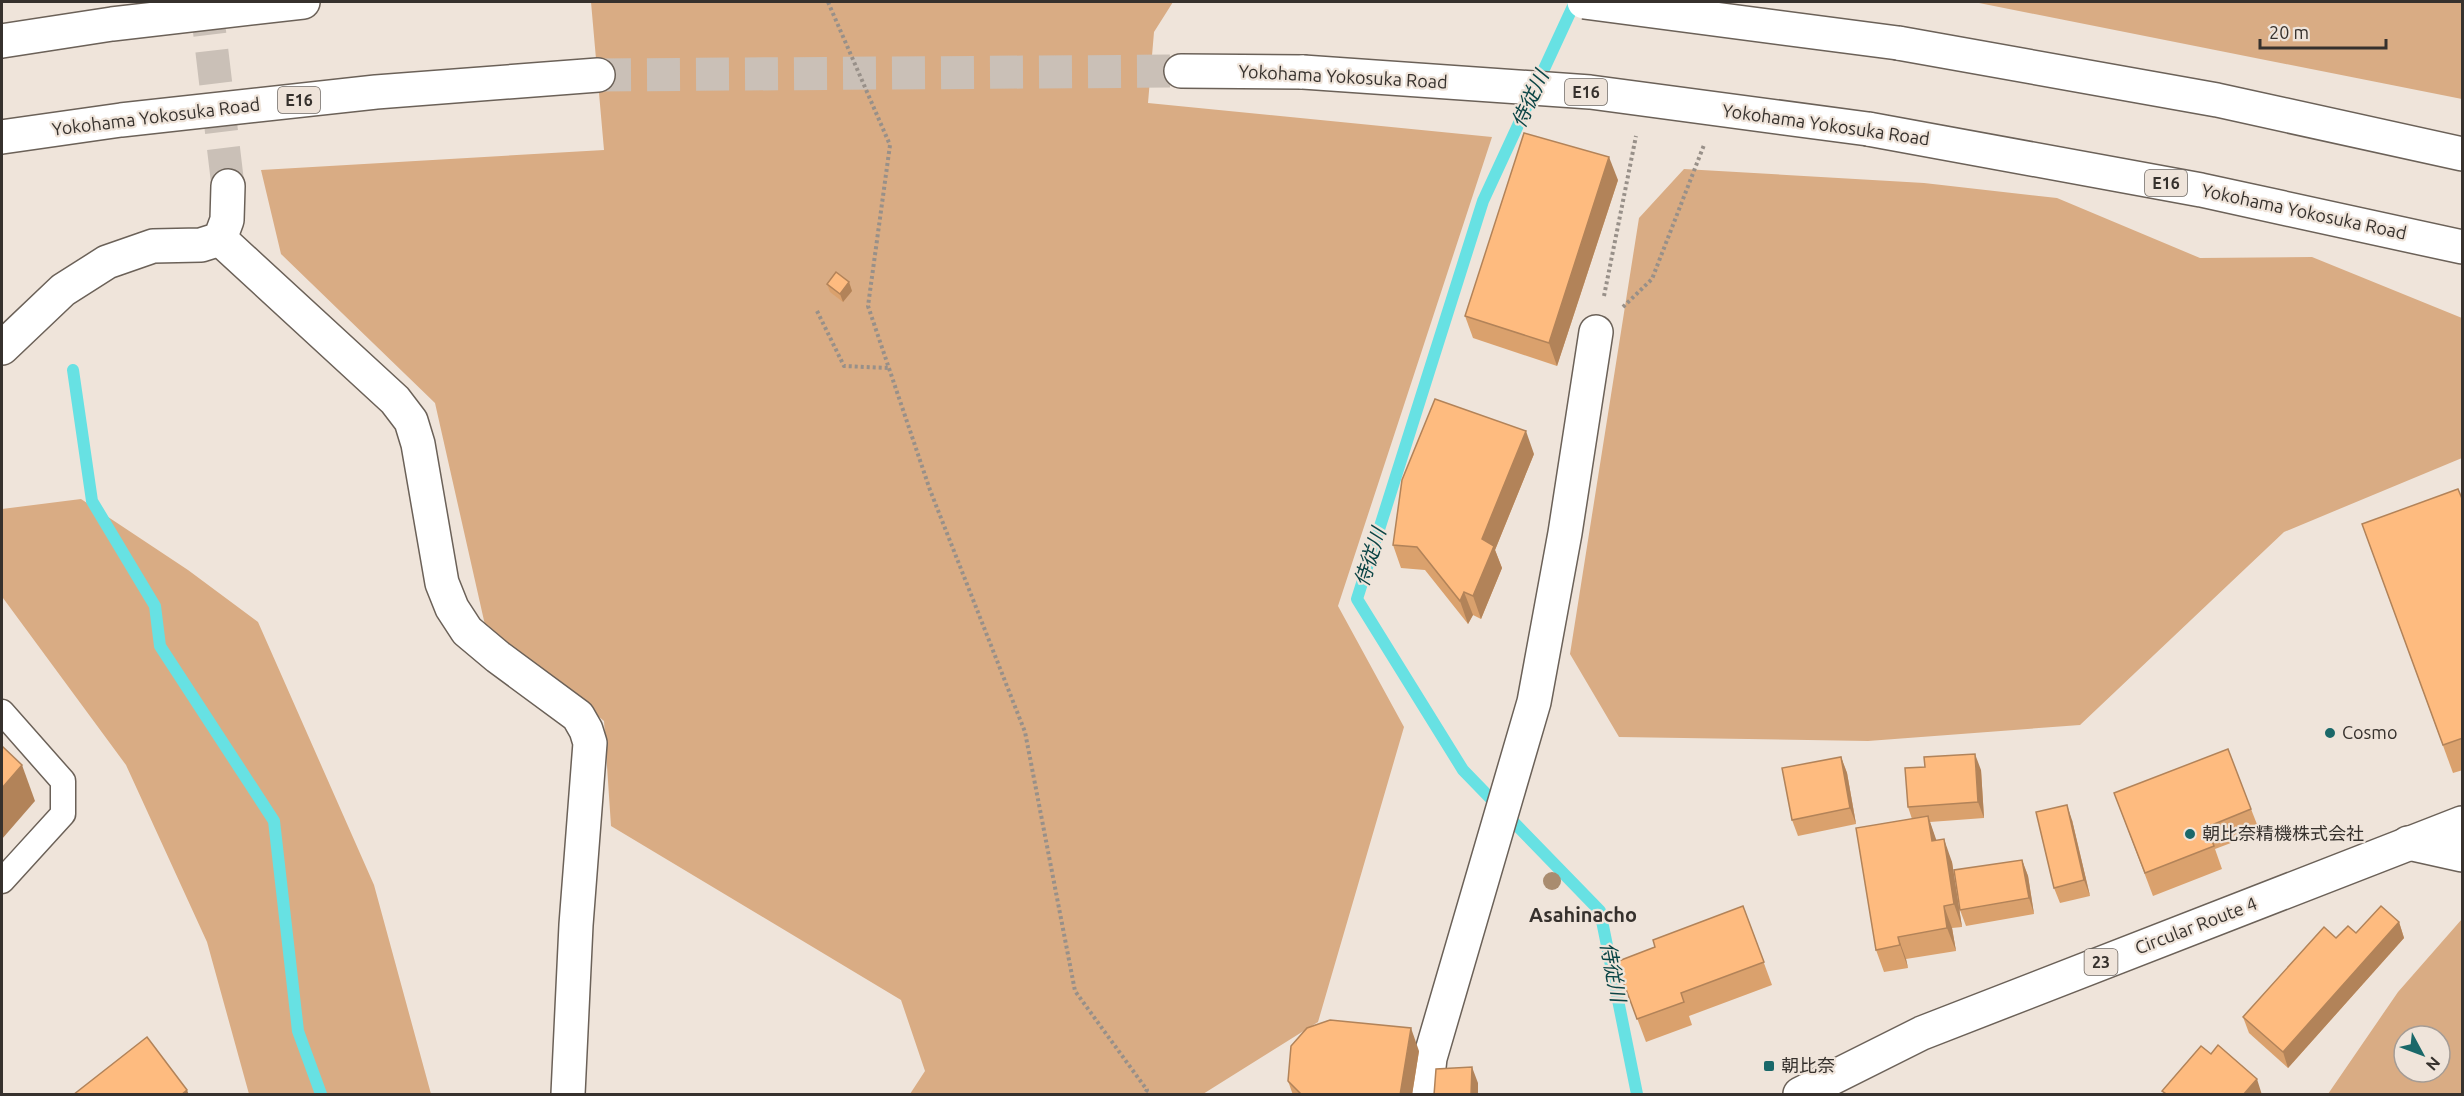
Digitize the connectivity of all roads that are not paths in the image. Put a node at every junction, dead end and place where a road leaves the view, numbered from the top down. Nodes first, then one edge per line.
1 (303, 2) edge
2 (1584, 2) edge
3 (2, 40) edge
4 (1181, 71) tunnel mouth
5 (598, 75) tunnel mouth
6 (2, 137) edge
7 (2463, 154) edge
8 (228, 186) tunnel mouth
9 (220, 239) junction
10 (2463, 247) edge
11 (1596, 332) road end
12 (2, 348) edge
13 (2, 712) edge
14 (2463, 823) edge
15 (2408, 843) junction
16 (2463, 855) edge
17 (2, 881) edge
18 (568, 1095) edge
19 (1426, 1095) edge
20 (1800, 1095) edge

1 - 3 main road
2 - 7 main road, bridge
4 - 10 main road, Yokohama Yokosuka Road / E16, bridge
5 - 6 main road, Yokohama Yokosuka Road / E16
8 - 9 main road
9 - 12 main road
9 - 18 main road
11 - 19 main road
13 - 17 lane
14 - 15 main road, Circular Route 4 / 23
15 - 16 main road
15 - 20 main road, Circular Route 4 / 23

